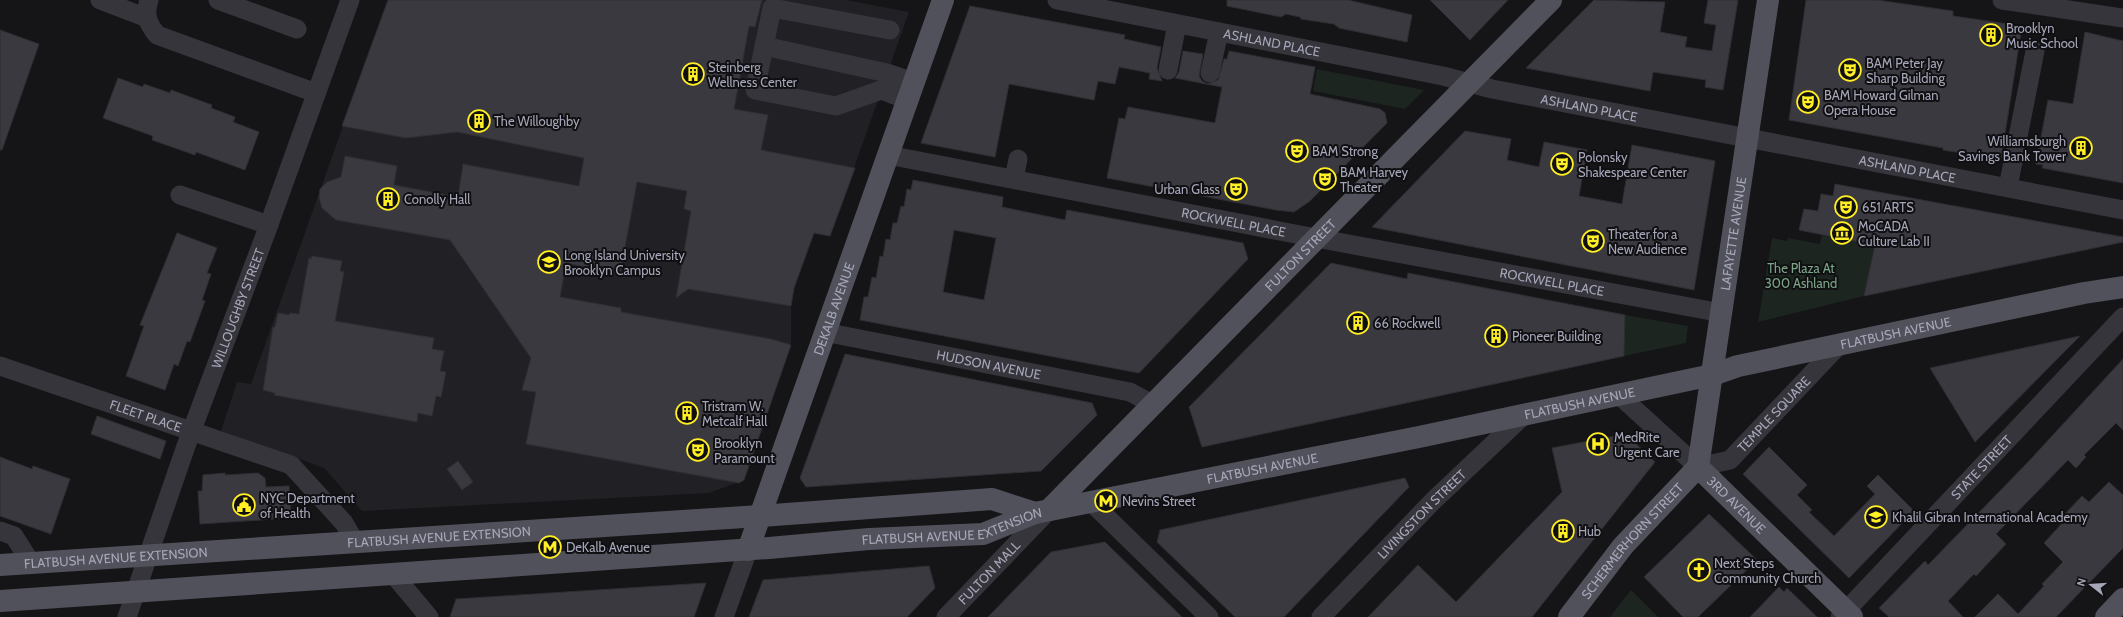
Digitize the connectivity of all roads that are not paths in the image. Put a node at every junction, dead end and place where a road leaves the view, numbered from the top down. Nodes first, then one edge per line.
1 (100, 0) edge
2 (218, 0) edge
3 (350, 0) edge
4 (943, 0) edge
5 (1057, 0) edge
6 (1551, 0) edge
7 (1768, 0) edge
8 (2002, 0) edge
9 (148, 9) edge
10 (2123, 18) edge
11 (1178, 24) junction
12 (297, 29) dead end
13 (890, 30) dead end
14 (1219, 32) junction
15 (764, 46) junction
16 (2035, 51) dead end
17 (1168, 70) dead end
18 (1210, 73) dead end
19 (1470, 84) junction
20 (910, 91) junction
21 (316, 93) junction
22 (1748, 139) junction
23 (888, 155) junction
24 (1018, 158) dead end
25 (1014, 179) junction
26 (2008, 187) junction
27 (180, 195) dead end
28 (2123, 210) edge
29 (269, 225) junction
30 (1316, 238) junction
31 (2123, 287) edge
32 (1722, 313) junction
33 (2123, 317) edge
34 (824, 332) junction
35 (1840, 344) junction
36 (0, 366) edge
37 (1712, 375) junction
38 (1619, 394) junction
39 (1152, 404) junction
40 (1525, 414) junction
41 (192, 431) junction
42 (1698, 467) junction
43 (1091, 502) junction
44 (1042, 511) junction
45 (760, 516) junction
46 (0, 531) edge
47 (355, 542) junction
48 (748, 550) junction
49 (149, 556) junction
50 (31, 563) junction
51 (0, 565) edge
52 (393, 574) junction
53 (137, 592) junction
54 (2123, 599) edge
55 (0, 601) edge
56 (1846, 615) edge
57 (127, 617) edge
58 (429, 617) edge
59 (724, 617) edge
60 (946, 617) edge
61 (1209, 617) edge
62 (1321, 617) edge
63 (1570, 617) edge
64 (2106, 617) edge

1 - 9 street
2 - 12 street
3 - 21 street, WILLOUGHBY STREET
4 - 20 main road, DEKALB AVENUE
5 - 11 street, ASHLAND PLACE
6 - 19 main road, FULTON STREET
7 - 22 main road, LAFAYETTE AVENUE
8 - 10 street
9 - 21 street
11 - 14 street, ASHLAND PLACE
11 - 17 street
13 - 15 street
14 - 18 street
14 - 19 street, ASHLAND PLACE
15 - 20 street
15 - 20 street
16 - 26 street
19 - 22 street, ASHLAND PLACE
19 - 30 main road, FULTON STREET
20 - 23 main road, DEKALB AVENUE
21 - 29 street, WILLOUGHBY STREET
22 - 26 street, ASHLAND PLACE
22 - 32 main road, LAFAYETTE AVENUE
23 - 25 street, ROCKWELL PLACE
23 - 34 main road, DEKALB AVENUE
24 - 25 street
25 - 30 street, ROCKWELL PLACE
26 - 28 street, ASHLAND PLACE
27 - 29 street
29 - 41 street, WILLOUGHBY STREET
30 - 32 street, ROCKWELL PLACE
30 - 39 main road, FULTON STREET
31 - 35 main road, FLATBUSH AVENUE
32 - 37 main road, LAFAYETTE AVENUE
33 - 56 street, STATE STREET
34 - 39 street, HUDSON AVENUE
34 - 45 main road, DEKALB AVENUE
35 - 37 main road, FLATBUSH AVENUE
35 - 42 street, TEMPLE SQUARE
36 - 41 street, FLEET PLACE
37 - 38 main road, FLATBUSH AVENUE
37 - 42 main road, LAFAYETTE AVENUE
38 - 40 main road, FLATBUSH AVENUE
38 - 42 street, 3RD AVENUE
39 - 44 main road, FULTON STREET
40 - 43 main road, FLATBUSH AVENUE
40 - 62 street, LIVINGSTON STREET
41 - 47 street, FLEET PLACE
41 - 49 street, WILLOUGHBY STREET
42 - 56 main road, 3RD AVENUE
42 - 63 main road, SCHERMERHORN STREET
43 - 44 main road, FLATBUSH AVENUE
43 - 61 street
44 - 45 main road, FLATBUSH AVENUE EXTENSION
44 - 48 main road, FLATBUSH AVENUE EXTENSION
44 - 60 street, FULTON MALL
45 - 47 main road, FLATBUSH AVENUE EXTENSION
45 - 48 main road, DEKALB AVENUE
46 - 50 street
47 - 49 main road, FLATBUSH AVENUE EXTENSION
48 - 52 main road, FLATBUSH AVENUE EXTENSION
48 - 59 street, DEKALB AVENUE
49 - 50 main road, FLATBUSH AVENUE EXTENSION
49 - 53 street, WILLOUGHBY STREET
50 - 51 main road, FLATBUSH AVENUE EXTENSION
52 - 53 main road, FLATBUSH AVENUE EXTENSION
52 - 58 street
53 - 55 main road, FLATBUSH AVENUE EXTENSION
53 - 57 street, WILLOUGHBY STREET
54 - 64 main road

